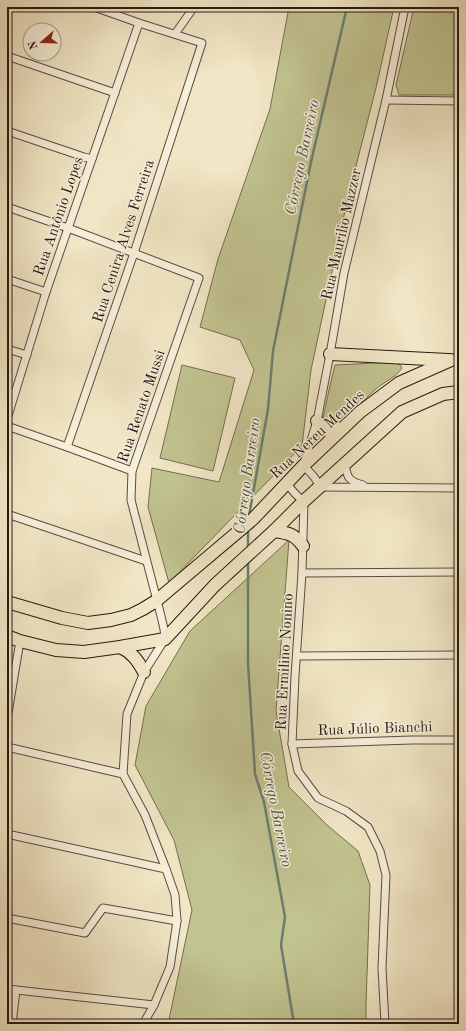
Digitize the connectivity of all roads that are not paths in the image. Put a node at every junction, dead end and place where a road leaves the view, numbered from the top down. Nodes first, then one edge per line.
1 (94, 7) edge
2 (194, 7) edge
3 (405, 7) edge
4 (113, 10) edge
5 (139, 23) junction
6 (176, 34) junction
7 (7, 56) edge
8 (115, 93) junction
9 (386, 100) junction
10 (459, 100) edge
11 (7, 132) edge
12 (92, 159) junction
13 (7, 207) edge
14 (68, 228) junction
15 (134, 253) junction
16 (7, 279) edge
17 (46, 292) junction
18 (7, 349) edge
19 (330, 354) junction
20 (27, 355) junction
21 (455, 360) edge
22 (459, 392) edge
23 (7, 419) edge
24 (317, 421) junction
25 (7, 426) edge
26 (343, 428) junction
27 (67, 446) junction
28 (345, 464) junction
29 (303, 466) junction
30 (132, 471) junction
31 (287, 483) junction
32 (320, 487) junction
33 (368, 487) junction
34 (459, 488) edge
35 (304, 501) junction
36 (7, 514) edge
37 (274, 531) junction
38 (304, 546) junction
39 (146, 562) junction
40 (459, 572) edge
41 (302, 573) junction
42 (156, 601) junction
43 (7, 602) edge
44 (7, 636) edge
45 (165, 639) junction
46 (20, 641) junction
47 (120, 647) junction
48 (459, 655) edge
49 (297, 656) junction
50 (144, 672) junction
51 (7, 719) edge
52 (459, 740) edge
53 (292, 744) junction
54 (7, 746) edge
55 (123, 774) junction
56 (7, 834) edge
57 (166, 869) junction
58 (7, 918) edge
59 (177, 921) junction
60 (7, 989) edge
61 (16, 990) junction
62 (154, 1005) junction
63 (12, 1024) edge
64 (143, 1024) edge
65 (385, 1024) edge

1 - 4 street
2 - 6 street
3 - 9 street, Rua Maurilio Mazzer
4 - 5 street
5 - 6 street
5 - 8 street, Rua Antônio Lopes
6 - 15 street, Rua Cenira Alves Ferreira
7 - 8 street
8 - 12 street, Rua Antônio Lopes
9 - 10 street
9 - 19 street, Rua Maurilio Mazzer
11 - 12 street
12 - 14 street, Rua Antônio Lopes
13 - 14 street
14 - 15 street
14 - 17 street, Rua Antônio Lopes
15 - 27 street, Rua Cenira Alves Ferreira
15 - 30 street, Rua Renato Mussi
16 - 17 street
17 - 20 street, Rua Antônio Lopes
18 - 20 street
19 - 21 main road
19 - 24 street, Rua Maurilio Mazzer
20 - 23 street, Rua Antônio Lopes
21 - 26 main road, Rua Nereu Mendes
22 - 28 main road
24 - 26 main road
24 - 29 street, Rua Maurilio Mazzer
25 - 27 street
26 - 29 main road, Rua Nereu Mendes
27 - 30 street
28 - 32 main road
28 - 33 street
29 - 31 main road, Rua Nereu Mendes
29 - 32 street
30 - 39 street, Rua Renato Mussi
31 - 35 street
31 - 42 main road, Rua Nereu Mendes
32 - 33 street
32 - 35 main road
33 - 34 street
35 - 37 main road
35 - 38 street, Rua Ermilino Nonino
36 - 39 street
37 - 38 main road
37 - 45 main road
38 - 41 street, Rua Ermilino Nonino
39 - 42 street, Rua Renato Mussi
40 - 41 street
41 - 49 street, Rua Ermilino Nonino
42 - 43 main road, Rua Nereu Mendes
42 - 45 street, Rua Renato Mussi
44 - 46 main road
45 - 47 main road
45 - 50 street
46 - 47 main road
46 - 51 street
47 - 50 main road
48 - 49 street
49 - 53 street, Rua Ermilino Nonino
50 - 55 street
52 - 53 street, Rua Júlio Bianchi
53 - 65 street, Rua Ermilino Nonino
54 - 55 street
55 - 57 street
56 - 57 street
57 - 59 street
58 - 59 street
59 - 62 street
60 - 61 street
61 - 62 street
61 - 63 street
62 - 64 street

